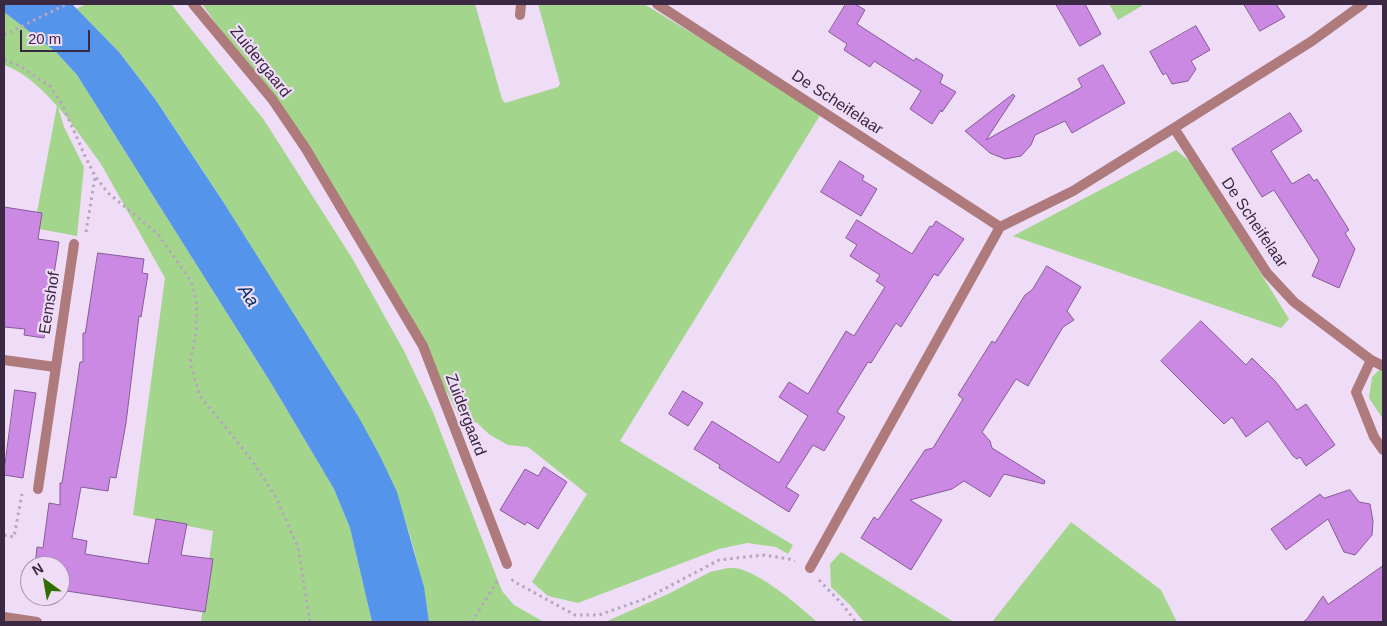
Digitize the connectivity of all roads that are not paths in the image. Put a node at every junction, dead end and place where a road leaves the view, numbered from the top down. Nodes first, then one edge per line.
1 (193, 4) edge
2 (521, 4) edge
3 (658, 4) edge
4 (1362, 4) edge
5 (520, 15) dead end
6 (1174, 128) junction
7 (1000, 227) junction
8 (74, 244) road end
9 (4, 360) edge
10 (1371, 360) junction
11 (1383, 366) edge
12 (55, 367) junction
13 (1383, 450) edge
14 (38, 489) road end
15 (507, 564) road end
16 (810, 568) road end
17 (4, 617) edge
18 (37, 622) edge

1 - 15 street, Zuidergaard
2 - 5 street
3 - 7 street, De Scheifelaar
4 - 6 street
6 - 7 street
6 - 10 street, De Scheifelaar
7 - 16 street
8 - 12 street, Eemshof
9 - 12 street
10 - 11 street, De Scheifelaar
10 - 13 street
12 - 14 street, Eemshof
17 - 18 street

